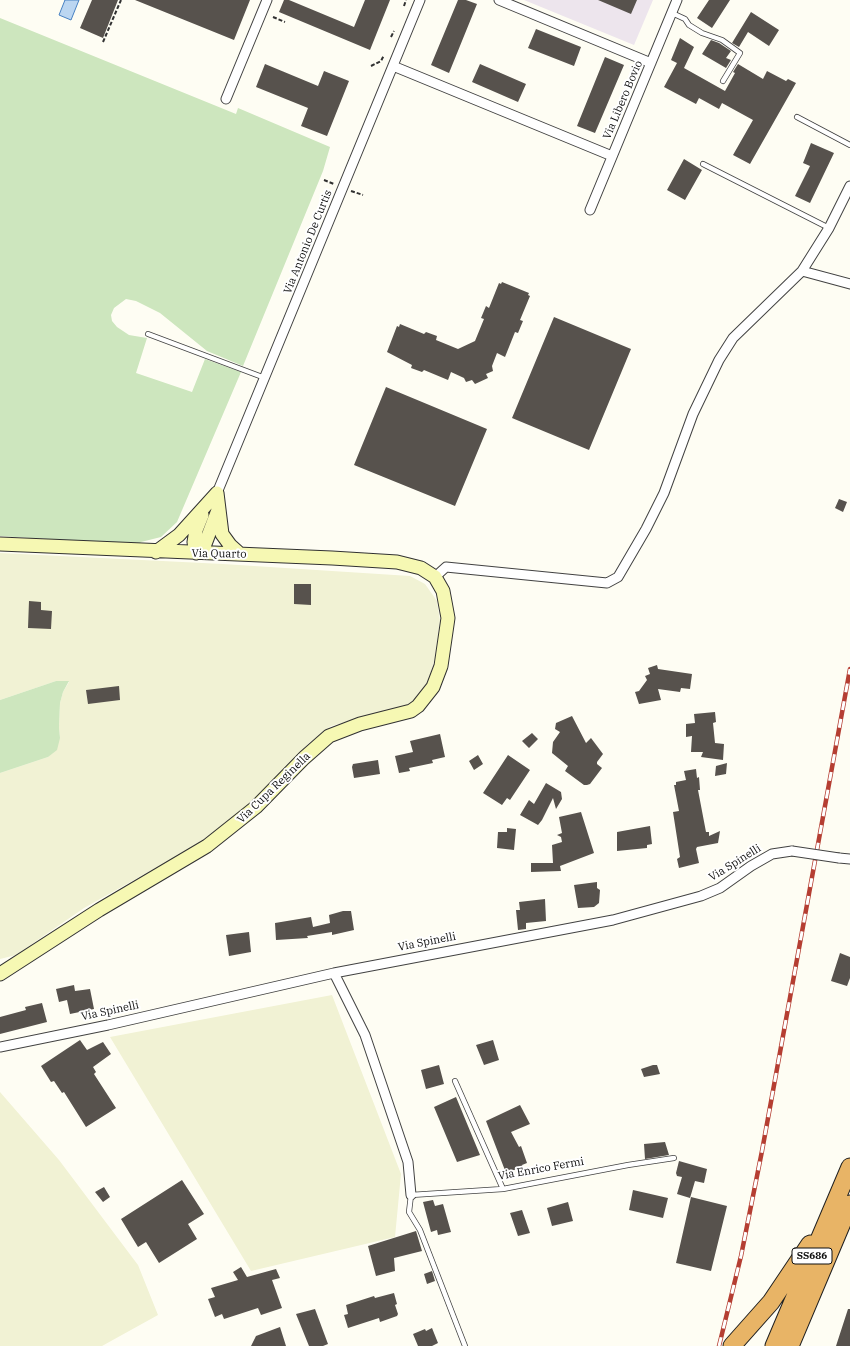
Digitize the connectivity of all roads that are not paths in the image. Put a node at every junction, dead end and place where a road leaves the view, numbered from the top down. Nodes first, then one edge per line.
1 (267, 0) edge
2 (420, 0) edge
3 (499, 0) edge
4 (678, 0) edge
5 (672, 14) junction
6 (651, 63) junction
7 (393, 66) junction
8 (723, 81) dead end
9 (226, 99) dead end
10 (797, 117) dead end
11 (850, 145) edge
12 (612, 156) junction
13 (703, 164) dead end
14 (850, 186) edge
15 (590, 210) dead end
16 (829, 228) junction
17 (802, 271) junction
18 (850, 284) edge
19 (148, 334) dead end
20 (265, 378) junction
21 (217, 493) junction
22 (206, 504) junction
23 (218, 509) junction
24 (0, 544) edge
25 (156, 552) junction
26 (196, 553) junction
27 (240, 554) junction
28 (435, 577) junction
29 (850, 859) edge
30 (334, 972) junction
31 (0, 974) edge
32 (0, 1047) edge
33 (455, 1081) dead end
34 (674, 1158) dead end
35 (850, 1167) edge
36 (503, 1189) junction
37 (411, 1195) junction
38 (850, 1204) edge
39 (826, 1225) junction
40 (465, 1346) edge
41 (732, 1346) edge
42 (774, 1346) edge
43 (790, 1346) edge

1 - 9 street
2 - 7 street, Via Antonio De Curtis
3 - 6 street
4 - 5 street, Via Libero Bovio
5 - 6 street, Via Libero Bovio
5 - 8 lane
6 - 12 street, Via Libero Bovio
7 - 12 street
7 - 20 street, Via Antonio De Curtis
10 - 11 lane
12 - 15 street, Via Libero Bovio
13 - 16 lane
14 - 16 street
16 - 17 street
17 - 18 street
17 - 28 street
19 - 20 lane
20 - 21 street, Via Antonio De Curtis
21 - 22 street
21 - 23 street
22 - 25 street
22 - 26 street
23 - 26 street
23 - 27 street
24 - 25 street, Via Quarto
25 - 26 street, Via Quarto
26 - 27 street, Via Quarto
27 - 28 street, Via Quarto
28 - 31 street, Via Cupa Reginella
29 - 30 street, Via Spinelli, bridge
30 - 32 street, Via Spinelli
30 - 37 street
33 - 36 lane
34 - 36 lane, Via Enrico Fermi
35 - 39 highway, SS686
36 - 37 lane, Via Enrico Fermi
37 - 40 lane
38 - 43 highway, SS686
39 - 41 highway
39 - 42 highway, SS686

